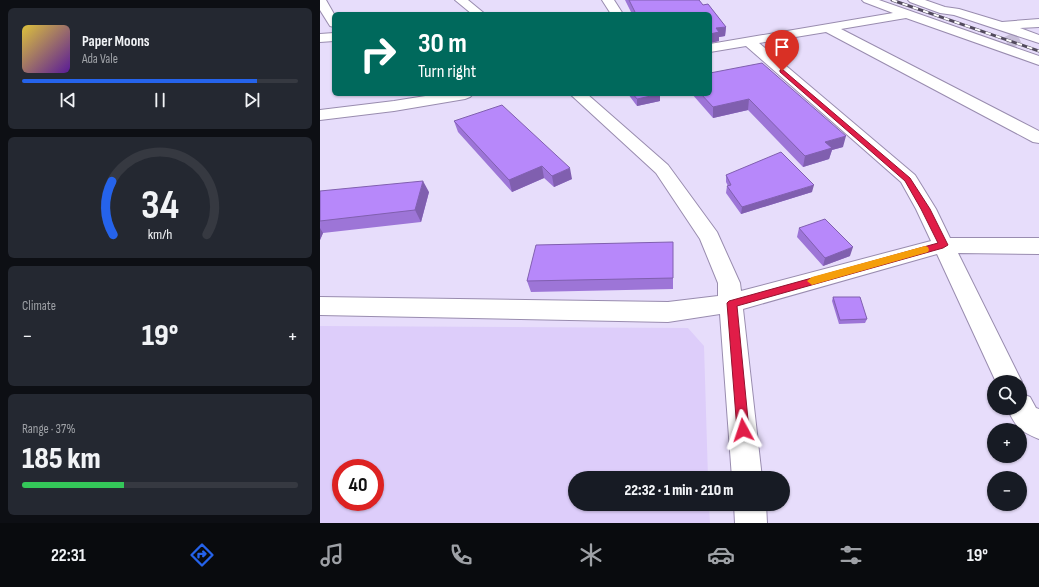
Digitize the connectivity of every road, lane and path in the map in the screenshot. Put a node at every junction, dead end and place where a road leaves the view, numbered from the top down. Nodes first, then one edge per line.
1 (320, 0) edge
2 (461, 0) edge
3 (608, 0) edge
4 (868, 0) edge
5 (913, 0) edge
6 (476, 12) edge
7 (616, 12) edge
8 (907, 14) junction
9 (332, 20) edge
10 (1039, 23) edge
11 (1001, 26) junction
12 (827, 27) junction
13 (332, 37) edge
14 (320, 38) edge
15 (1039, 39) edge
16 (748, 41) junction
17 (712, 48) edge
18 (1039, 61) edge
19 (441, 96) edge
20 (580, 96) edge
21 (390, 100) edge
22 (320, 115) edge
23 (1039, 138) edge
24 (943, 245) junction
25 (1039, 246) edge
26 (732, 303) junction
27 (320, 306) edge
28 (1006, 375) edge
29 (1025, 415) edge
30 (1039, 425) edge
31 (747, 471) edge
32 (751, 511) edge
33 (752, 523) edge

1 - 9 street
2 - 6 street
3 - 7 street
4 - 8 street
5 - 11 street
8 - 12 street
8 - 18 street
10 - 11 street
11 - 15 street
12 - 16 street
12 - 23 street
13 - 14 street
16 - 17 street
16 - 24 street
19 - 21 street
20 - 26 street
21 - 22 street
24 - 25 street
24 - 26 street
24 - 28 street
26 - 27 street
26 - 31 street
29 - 30 street
32 - 33 street

